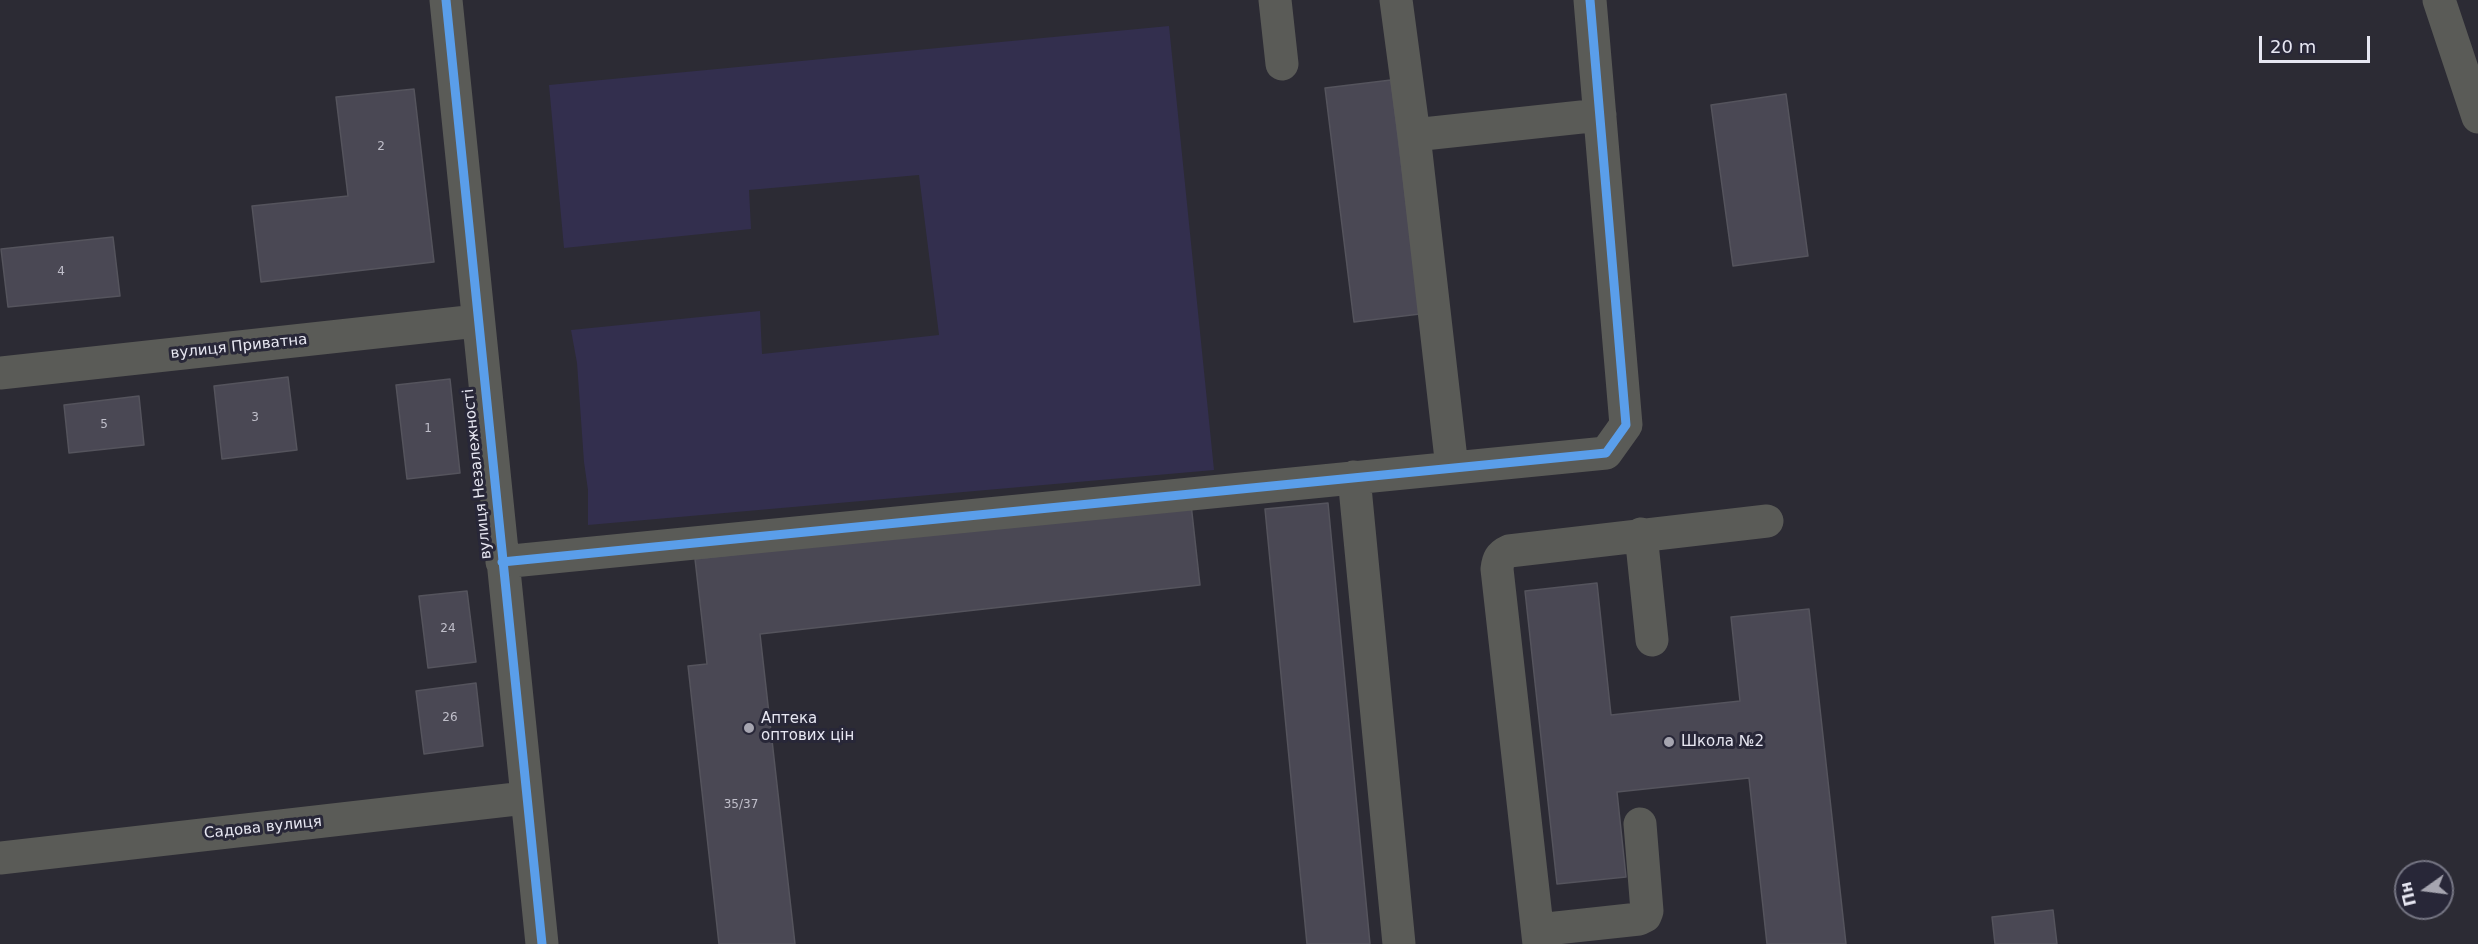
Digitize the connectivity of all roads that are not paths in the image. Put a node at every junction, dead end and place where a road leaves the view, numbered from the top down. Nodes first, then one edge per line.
1 (446, 0) edge
2 (1275, 0) edge
3 (1396, 0) edge
4 (1590, 0) edge
5 (2439, 0) edge
6 (1282, 64) dead end
7 (1600, 115) junction
8 (2478, 117) edge
9 (1414, 135) junction
10 (477, 321) junction
11 (0, 373) edge
12 (1452, 468) junction
13 (1354, 477) junction
14 (1767, 520) dead end
15 (1641, 534) junction
16 (502, 562) junction
17 (1652, 640) dead end
18 (525, 798) junction
19 (1641, 824) dead end
20 (0, 858) edge
21 (1539, 937) edge
22 (542, 944) edge
23 (1399, 944) edge

1 - 10 street, вулиця Незалежності
2 - 6 street
3 - 9 street
4 - 7 street
5 - 8 street
7 - 9 street
7 - 12 street
9 - 12 street
10 - 11 street, вулиця Приватна
10 - 16 street, вулиця Незалежності
12 - 13 street
13 - 16 street
13 - 23 street
14 - 15 street
15 - 17 street
15 - 21 street
16 - 18 street, вулиця Незалежності
18 - 20 street, Садова вулиця
18 - 22 street, вулиця Незалежності
19 - 21 street

